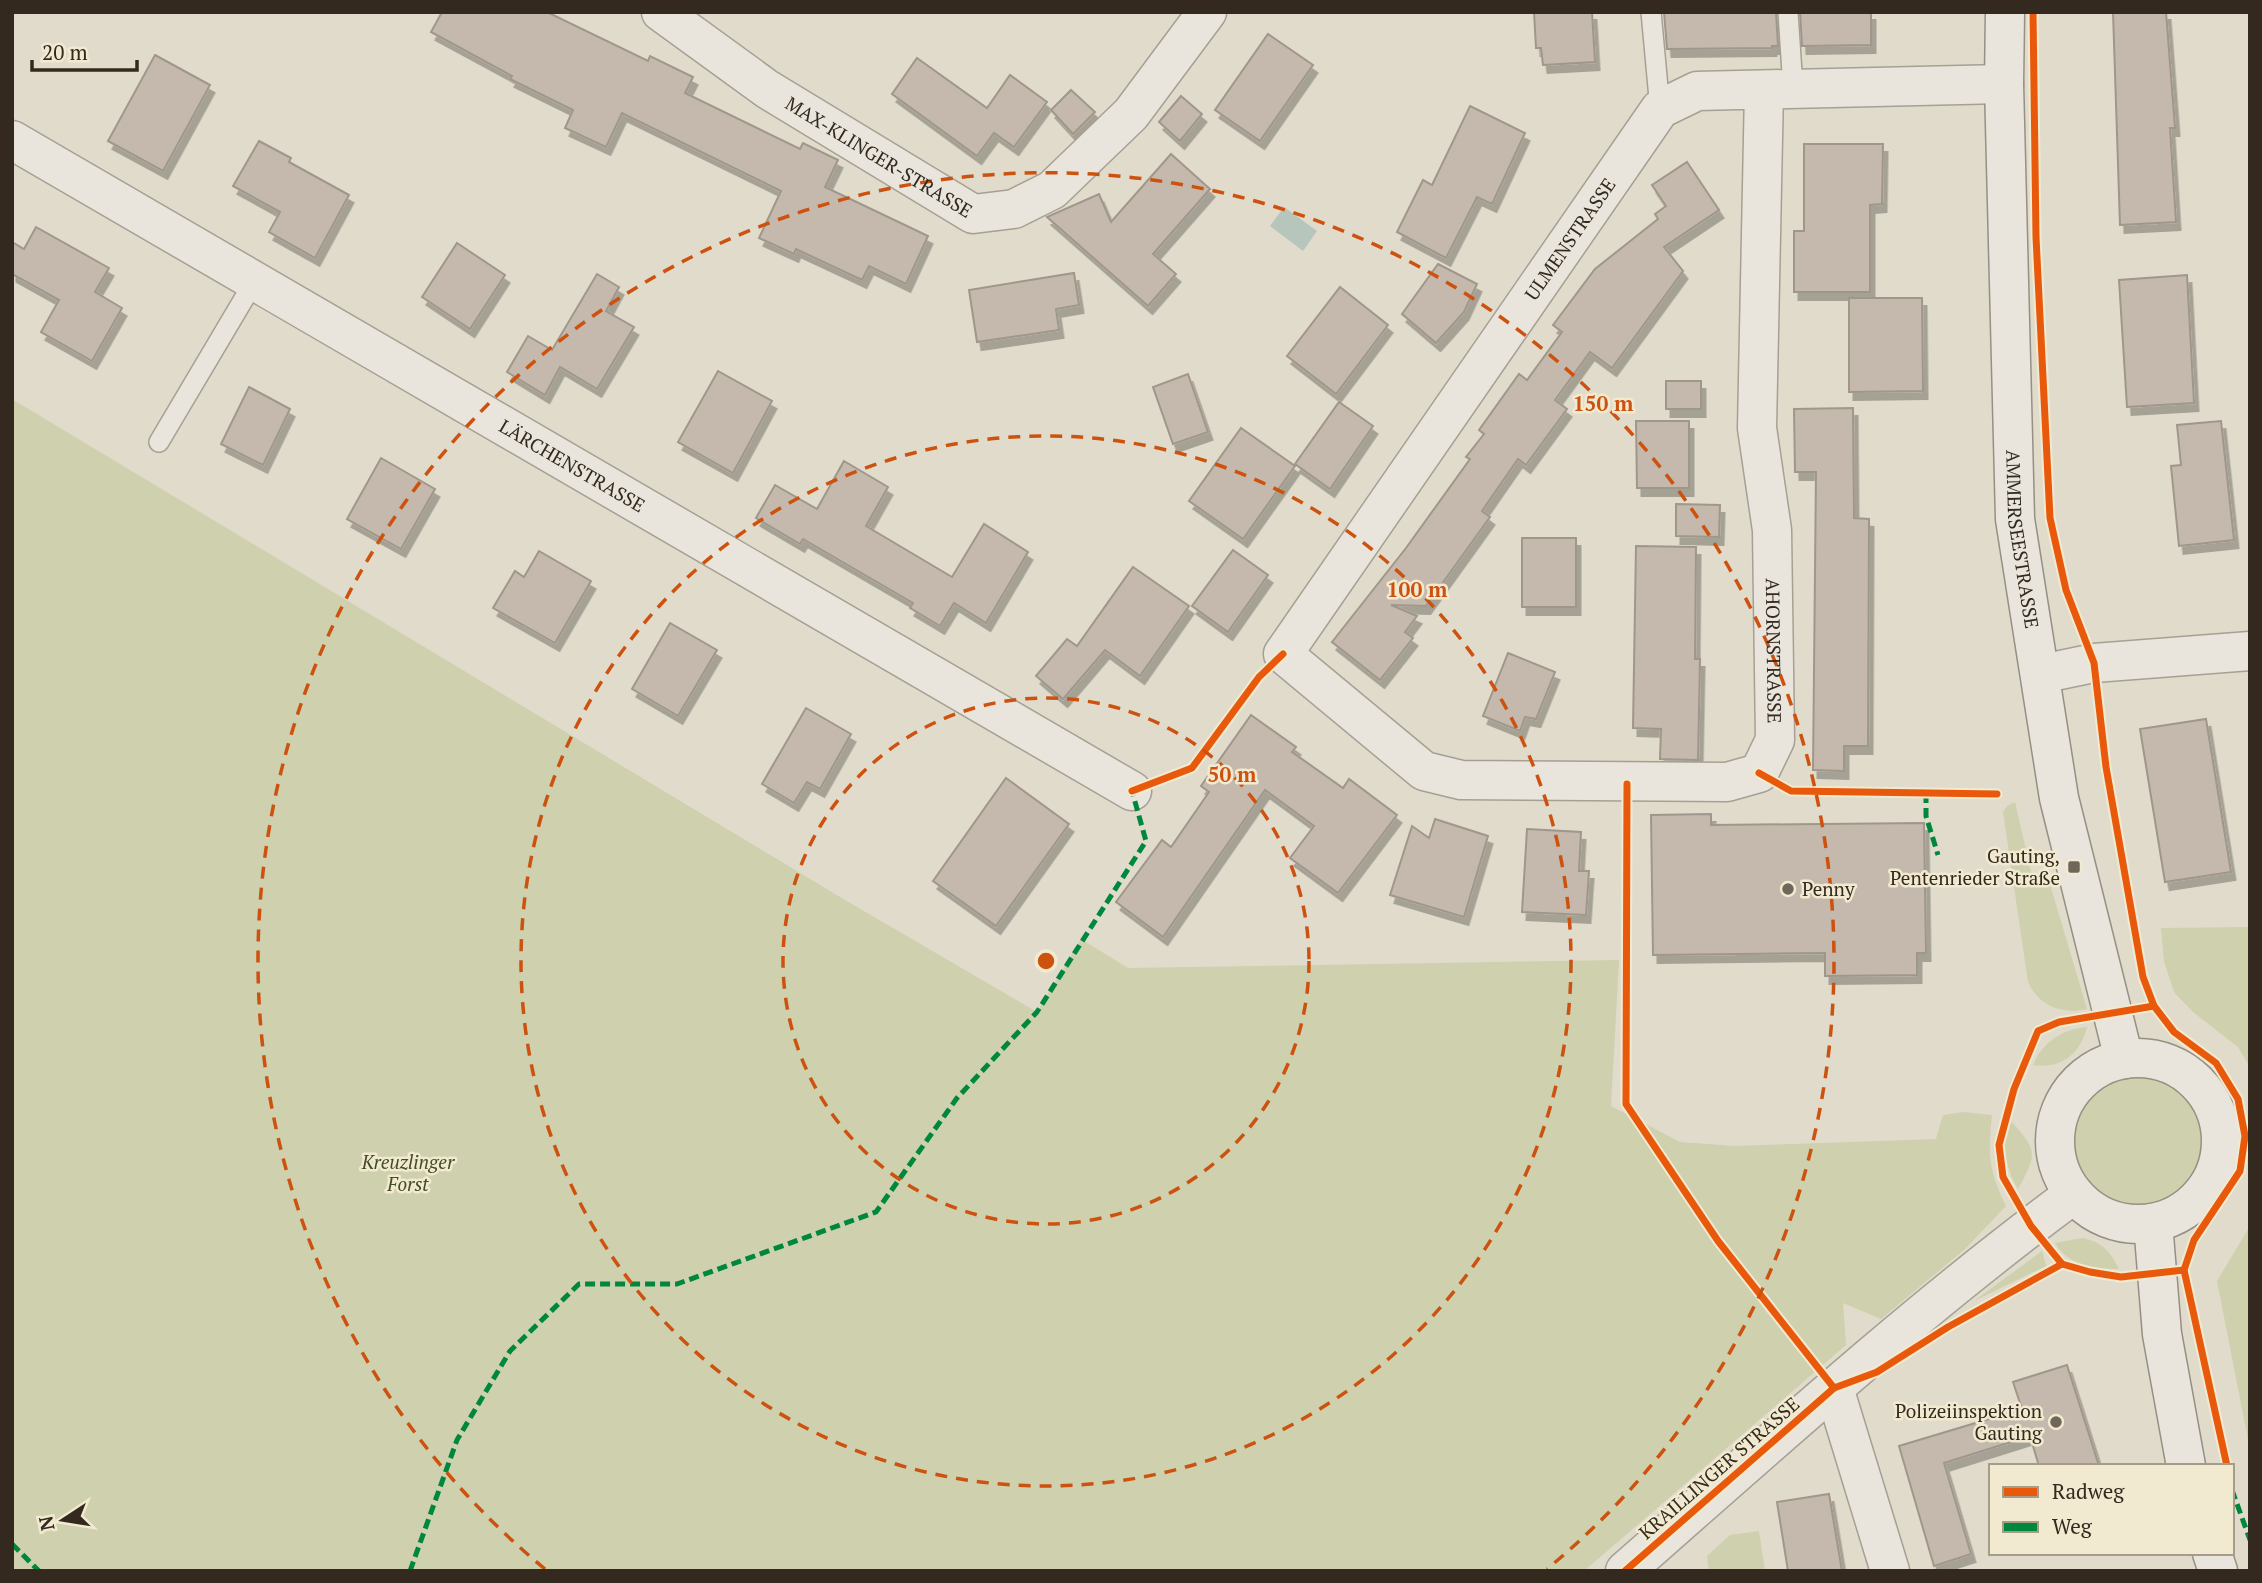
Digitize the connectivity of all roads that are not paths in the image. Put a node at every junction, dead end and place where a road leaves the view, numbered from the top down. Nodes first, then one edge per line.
1 (661, 12) edge
2 (1207, 12) edge
3 (1651, 12) edge
4 (1788, 12) edge
5 (2005, 12) edge
6 (2004, 84) junction
7 (1778, 89) junction
8 (1660, 109) junction
9 (12, 140) edge
10 (255, 281) junction
11 (159, 442) dead end
12 (2250, 651) edge
13 (1283, 654) joint
14 (2040, 674) junction
15 (1132, 791) dead end
16 (2124, 1059) junction
17 (2074, 1194) junction
18 (2153, 1223) junction
19 (1834, 1388) junction
20 (2186, 1464) edge
21 (1625, 1571) edge
22 (1890, 1571) edge

1 - 2 street, MAX-KLINGER-STRASSE
3 - 8 lane
4 - 7 lane
5 - 6 street, AMMERSEESTRASSE
6 - 7 street, ULMENSTRASSE
6 - 14 street, AMMERSEESTRASSE
7 - 8 street, ULMENSTRASSE
7 - 13 street, AHORNSTRASSE
8 - 13 street, ULMENSTRASSE
9 - 10 street, LÄRCHENSTRASSE
10 - 11 lane
10 - 15 street, LÄRCHENSTRASSE
12 - 14 street
14 - 16 street, AMMERSEESTRASSE
16 - 17 street
16 - 18 street
17 - 18 street
17 - 19 street, KRAILLINGER STRASSE
18 - 20 street
19 - 21 street, KRAILLINGER STRASSE
19 - 22 street

